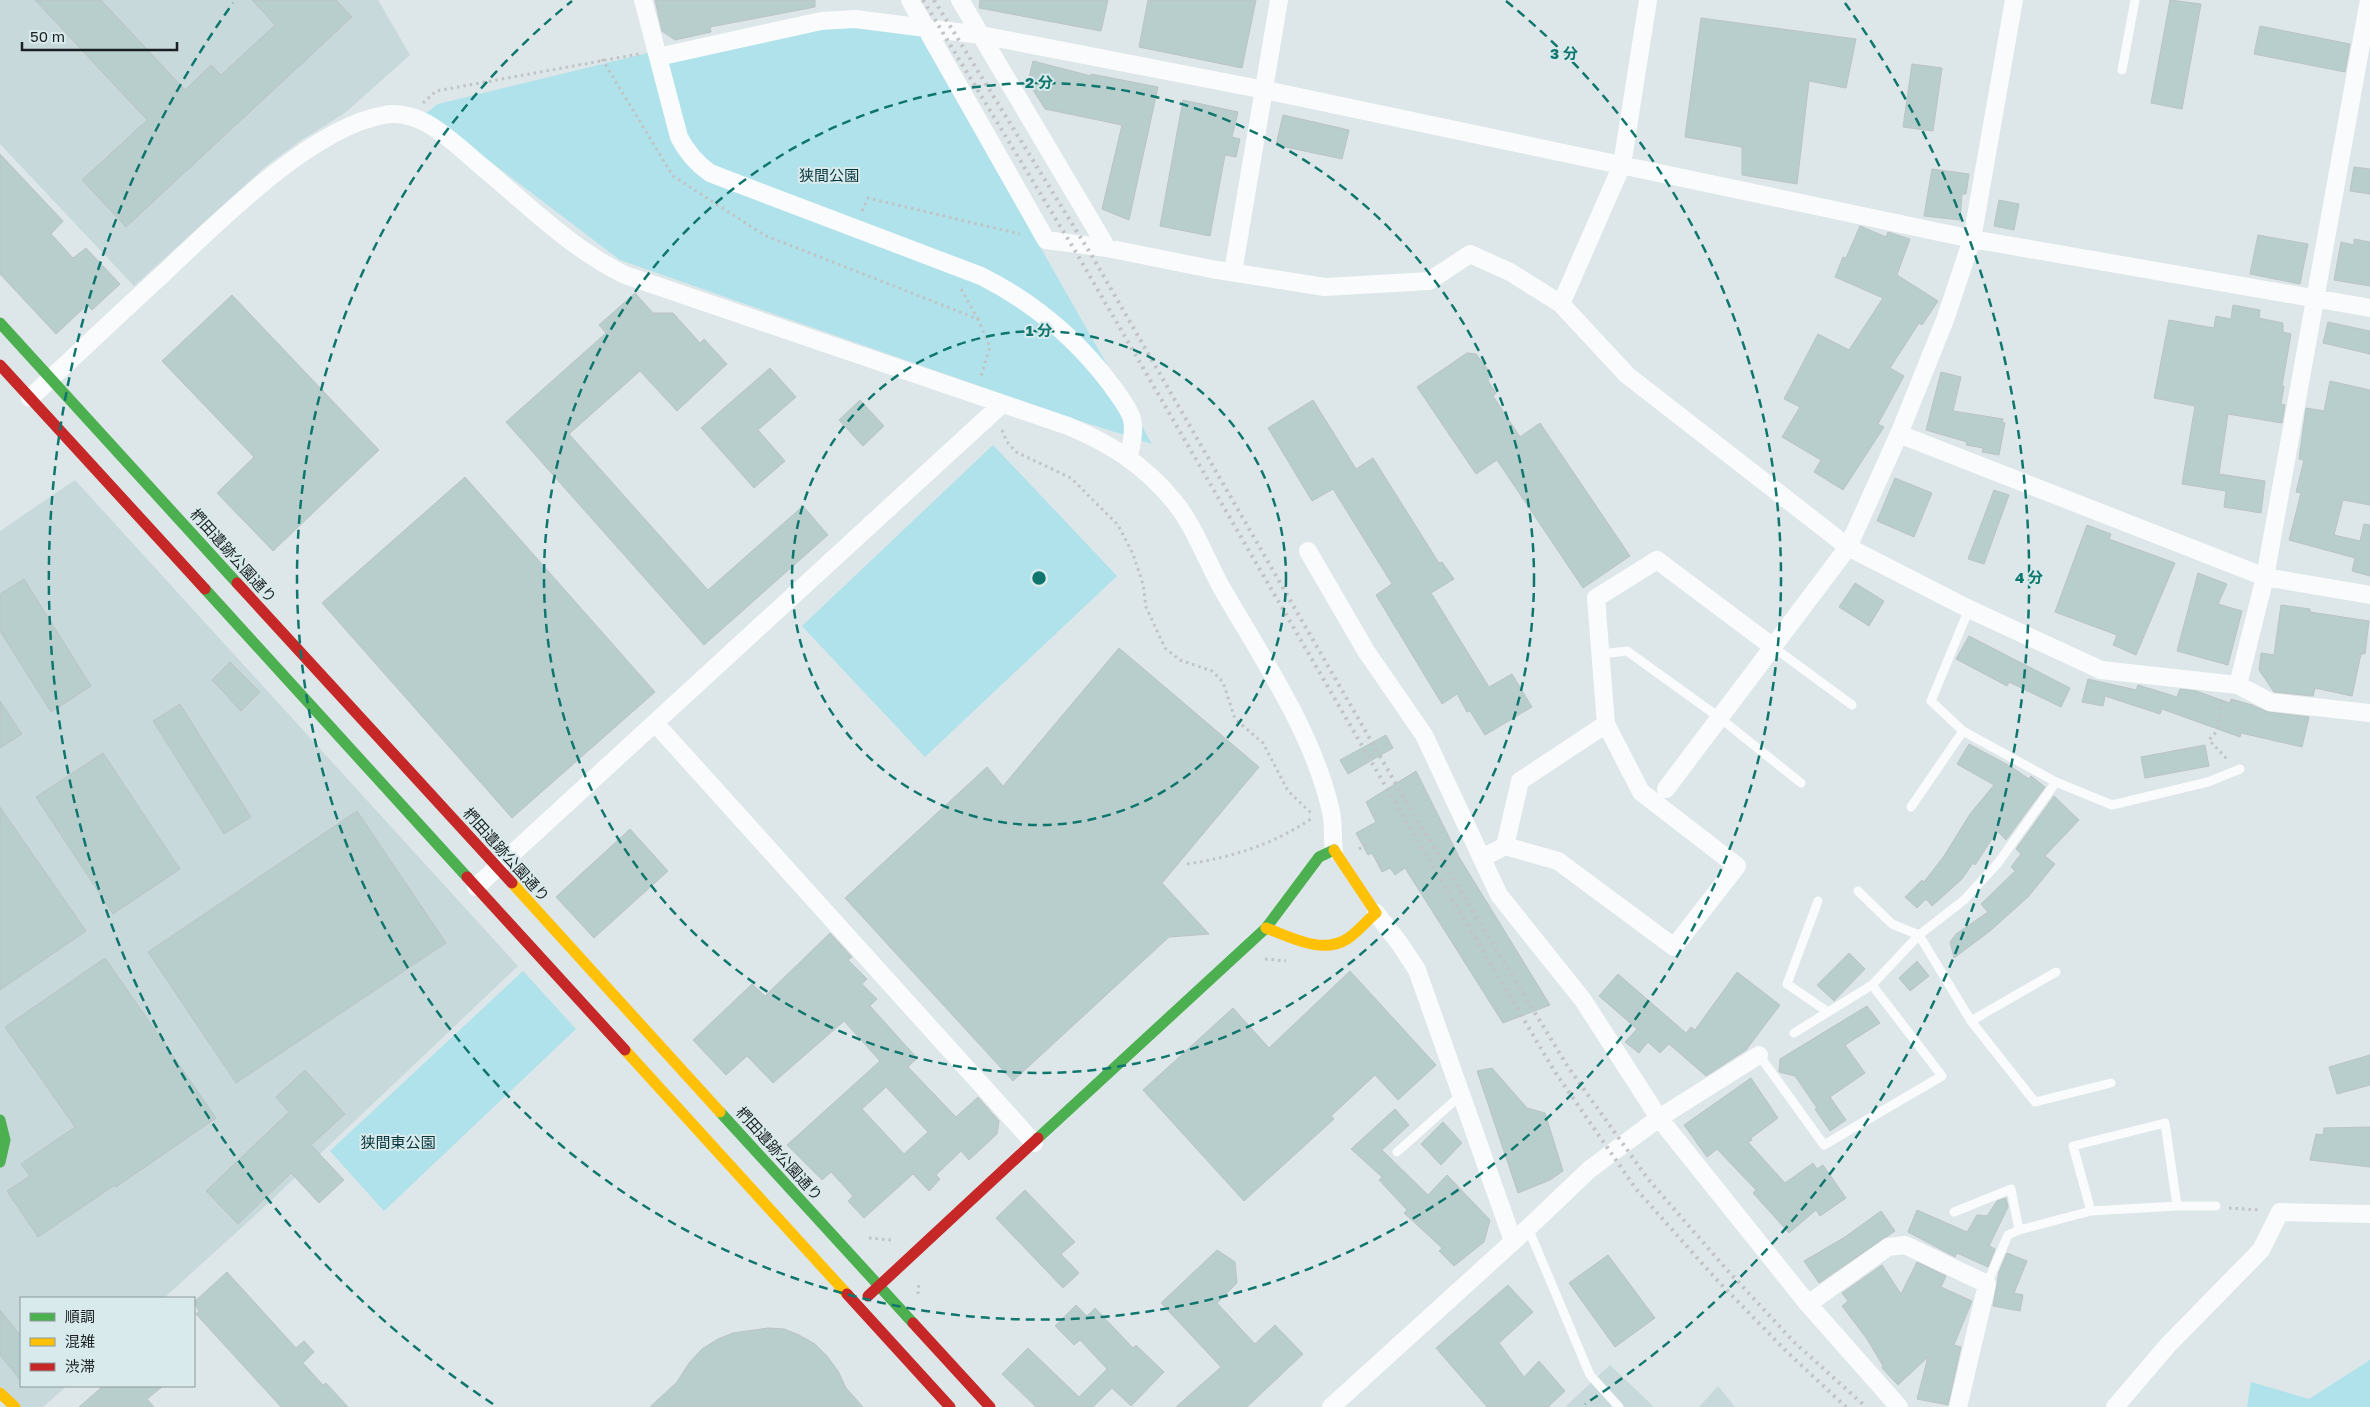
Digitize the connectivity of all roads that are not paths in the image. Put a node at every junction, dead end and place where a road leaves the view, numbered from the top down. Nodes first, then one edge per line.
1 (643, 0) edge
2 (910, 0) edge
3 (960, 0) edge
4 (1279, 0) edge
5 (1648, 0) edge
6 (2014, 0) edge
7 (2135, 0) edge
8 (2369, 0) edge
9 (927, 28) junction
10 (981, 35) junction
11 (658, 56) junction
12 (2122, 70) dead end
13 (1265, 90) junction
14 (1622, 165) junction
15 (1972, 239) junction
16 (1107, 248) junction
17 (1233, 272) junction
18 (2316, 299) junction
19 (1561, 304) junction
20 (2370, 308) edge
21 (0, 323) edge
22 (0, 365) edge
23 (51, 379) junction
24 (30, 398) junction
25 (1002, 404) junction
26 (1899, 434) junction
27 (1129, 457) junction
28 (1848, 547) junction
29 (1308, 551) dead end
30 (2265, 577) junction
31 (2370, 595) edge
32 (1969, 609) junction
33 (1773, 647) junction
34 (1601, 654) junction
35 (2232, 684) junction
36 (1852, 705) dead end
37 (2370, 713) edge
38 (1720, 718) junction
39 (655, 724) junction
40 (1606, 724) junction
41 (1963, 731) junction
42 (2239, 769) road end
43 (2056, 782) junction
44 (1801, 783) dead end
45 (1666, 790) dead end
46 (1911, 807) dead end
47 (1505, 846) junction
48 (1334, 850) junction
49 (1482, 858) junction
50 (497, 868) junction
51 (476, 887) junction
52 (1858, 891) dead end
53 (1818, 901) dead end
54 (1376, 912) junction
55 (1266, 928) junction
56 (1919, 934) junction
57 (2056, 972) dead end
58 (1872, 985) junction
59 (1828, 1012) junction
60 (1971, 1021) junction
61 (1794, 1033) dead end
62 (1759, 1055) joint
63 (2111, 1083) dead end
64 (1462, 1094) junction
65 (1659, 1118) junction
66 (0, 1120) edge
67 (1034, 1143) junction
68 (1397, 1152) dead end
69 (0, 1162) edge
70 (2178, 1206) junction
71 (2216, 1206) road end
72 (2091, 1211) junction
73 (1954, 1212) dead end
74 (2370, 1214) edge
75 (1528, 1228) junction
76 (2019, 1230) junction
77 (1513, 1241) junction
78 (1987, 1284) junction
79 (879, 1286) junction
80 (1808, 1304) junction
81 (858, 1305) junction
82 (0, 1393) edge
83 (15, 1407) edge
84 (950, 1407) edge
85 (990, 1407) edge
86 (1331, 1407) edge
87 (1620, 1407) edge
88 (1899, 1407) edge
89 (1958, 1407) edge
90 (2115, 1407) edge

1 - 11 street
2 - 9 street
3 - 10 street
4 - 13 street
5 - 14 street
6 - 15 street
7 - 12 lane
8 - 18 street
9 - 10 street
9 - 11 street
9 - 16 street
10 - 13 street
10 - 16 street
11 - 27 street
13 - 14 street
13 - 17 street
14 - 15 street
14 - 19 street
15 - 18 street
15 - 26 street
16 - 17 street
17 - 19 street
18 - 20 street
18 - 30 street
19 - 28 street
21 - 23 street, 椚田遺跡公園通り
22 - 24 street
23 - 24 street
23 - 25 street
23 - 50 street, 椚田遺跡公園通り
24 - 51 street
25 - 27 street
25 - 39 street
26 - 28 street
26 - 30 street
27 - 48 street
28 - 32 street
28 - 33 street
29 - 49 street
30 - 31 street
30 - 35 street
32 - 35 street
32 - 41 lane
33 - 34 street
33 - 36 lane
33 - 38 street
34 - 38 lane
34 - 40 street
35 - 37 street
38 - 44 lane
38 - 45 street
39 - 50 street
39 - 67 street
40 - 47 street
40 - 47 street
41 - 43 lane
41 - 46 lane
42 - 43 lane
43 - 56 lane
47 - 49 street
48 - 54 street
48 - 55 street
49 - 65 street
50 - 51 street
50 - 79 street, 椚田遺跡公園通り
51 - 81 street
52 - 56 lane
53 - 59 lane
54 - 55 street
54 - 64 street
55 - 67 street
56 - 58 lane
56 - 60 lane
57 - 60 lane
58 - 59 lane
58 - 62 lane
59 - 61 lane
60 - 63 lane
62 - 65 street
64 - 68 lane
64 - 77 street
65 - 75 street
65 - 80 street
66 - 69 street
67 - 79 street
70 - 71 lane
70 - 72 lane
70 - 72 lane
72 - 76 lane
73 - 76 lane
74 - 90 street
75 - 77 street
75 - 87 lane
76 - 78 lane
77 - 86 street
78 - 80 street
78 - 89 street
79 - 81 street
79 - 85 street, 椚田遺跡公園通り
80 - 88 street
81 - 84 street
82 - 83 street

